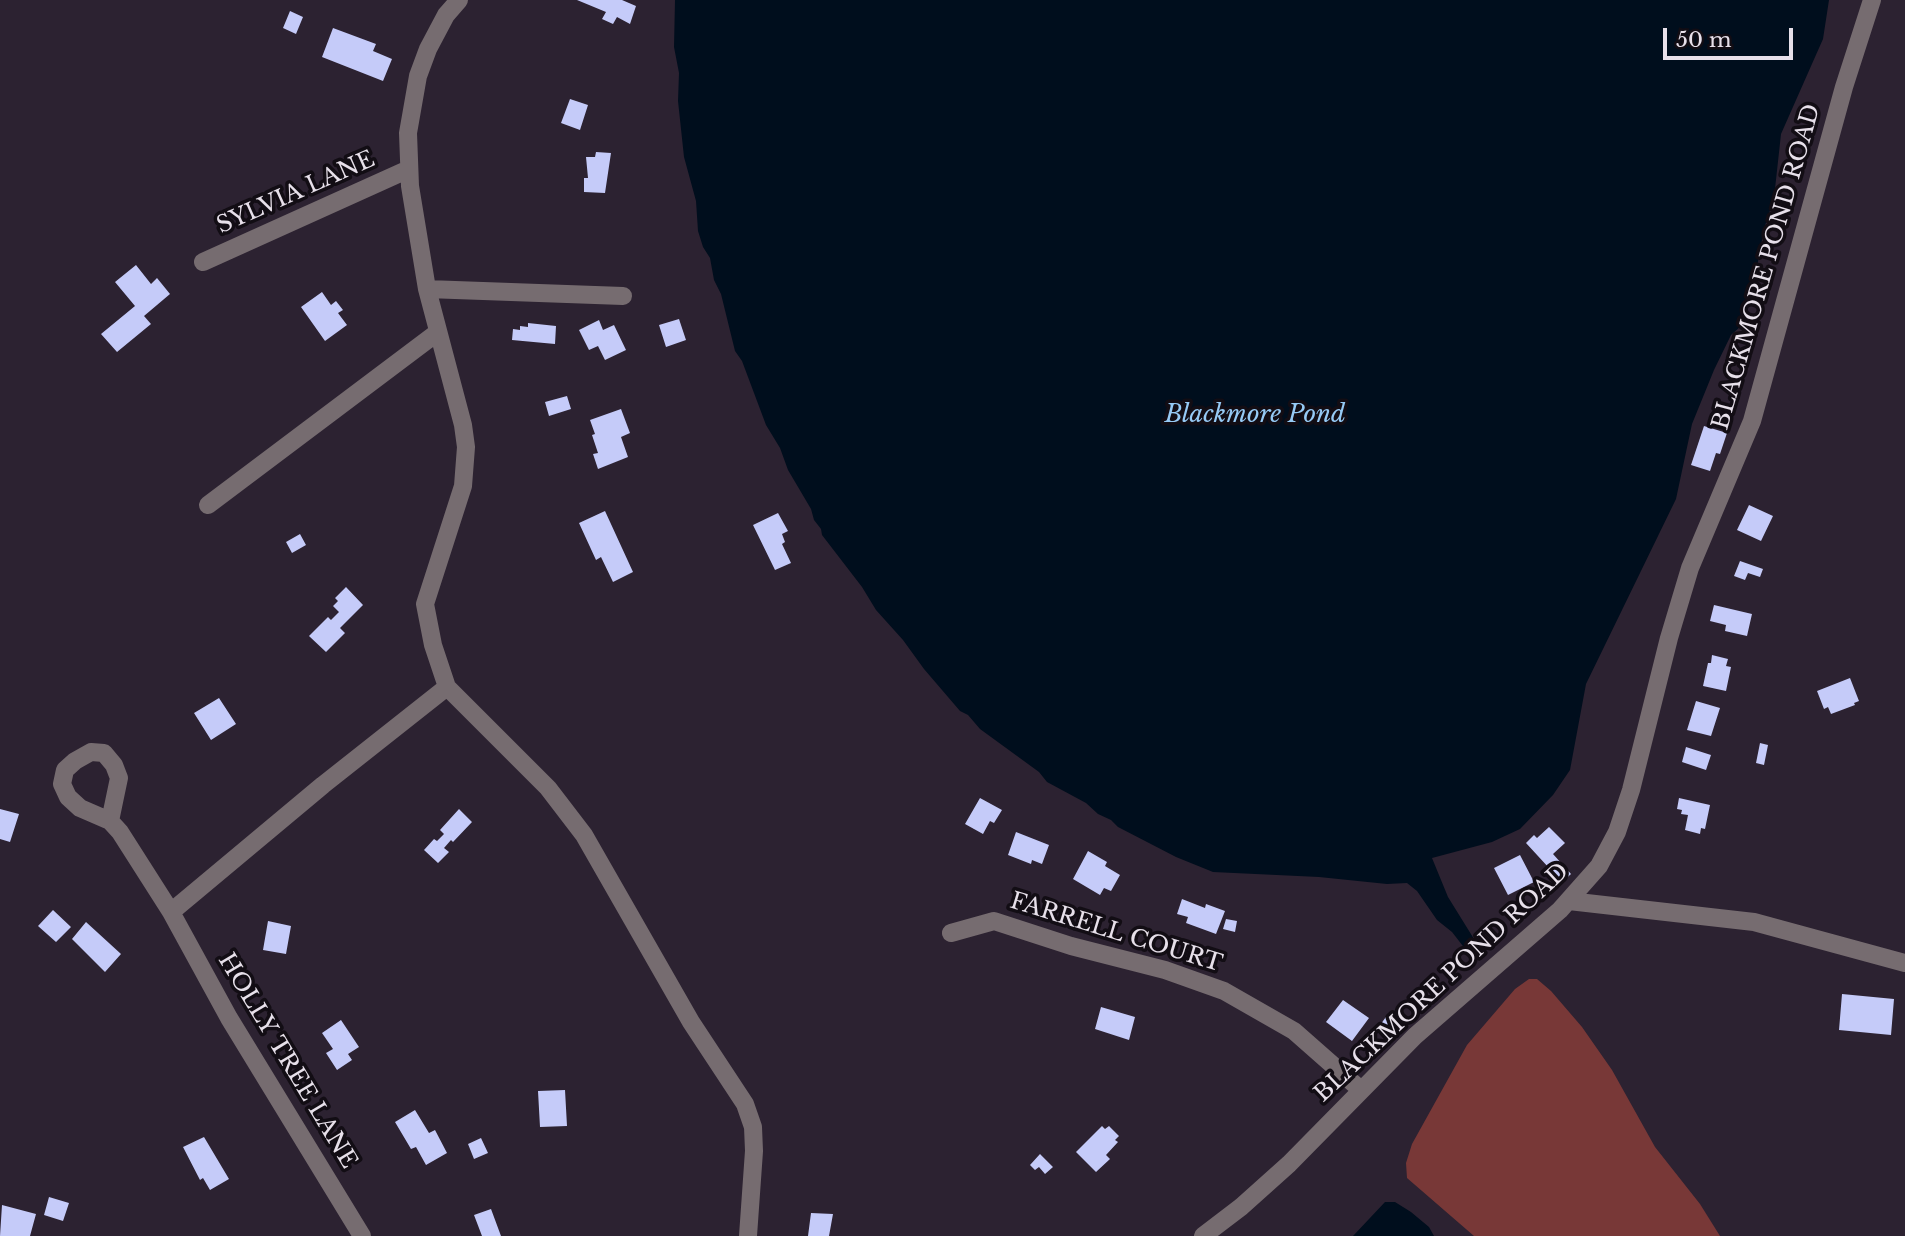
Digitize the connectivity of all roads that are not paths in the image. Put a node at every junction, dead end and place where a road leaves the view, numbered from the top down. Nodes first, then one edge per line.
1 (459, 0) edge
2 (1872, 0) edge
3 (409, 169) junction
4 (203, 262) dead end
5 (427, 289) junction
6 (623, 296) dead end
7 (438, 332) junction
8 (208, 505) dead end
9 (447, 687) junction
10 (110, 821) dead end
11 (1569, 901) junction
12 (171, 912) junction
13 (951, 933) dead end
14 (1905, 963) edge
15 (1361, 1090) junction
16 (362, 1236) edge
17 (748, 1236) edge
18 (1203, 1236) edge

1 - 3 street
2 - 11 street, BLACKMORE POND ROAD
3 - 4 street, SYLVIA LANE
3 - 5 street
5 - 6 street
5 - 7 street
7 - 8 street
7 - 9 street
9 - 12 street
9 - 17 street
10 - 12 street, HOLLY TREE LANE
11 - 14 street
11 - 15 street, BLACKMORE POND ROAD
12 - 16 street, HOLLY TREE LANE
13 - 15 street, FARRELL COURT
15 - 18 street, BLACKMORE POND ROAD

